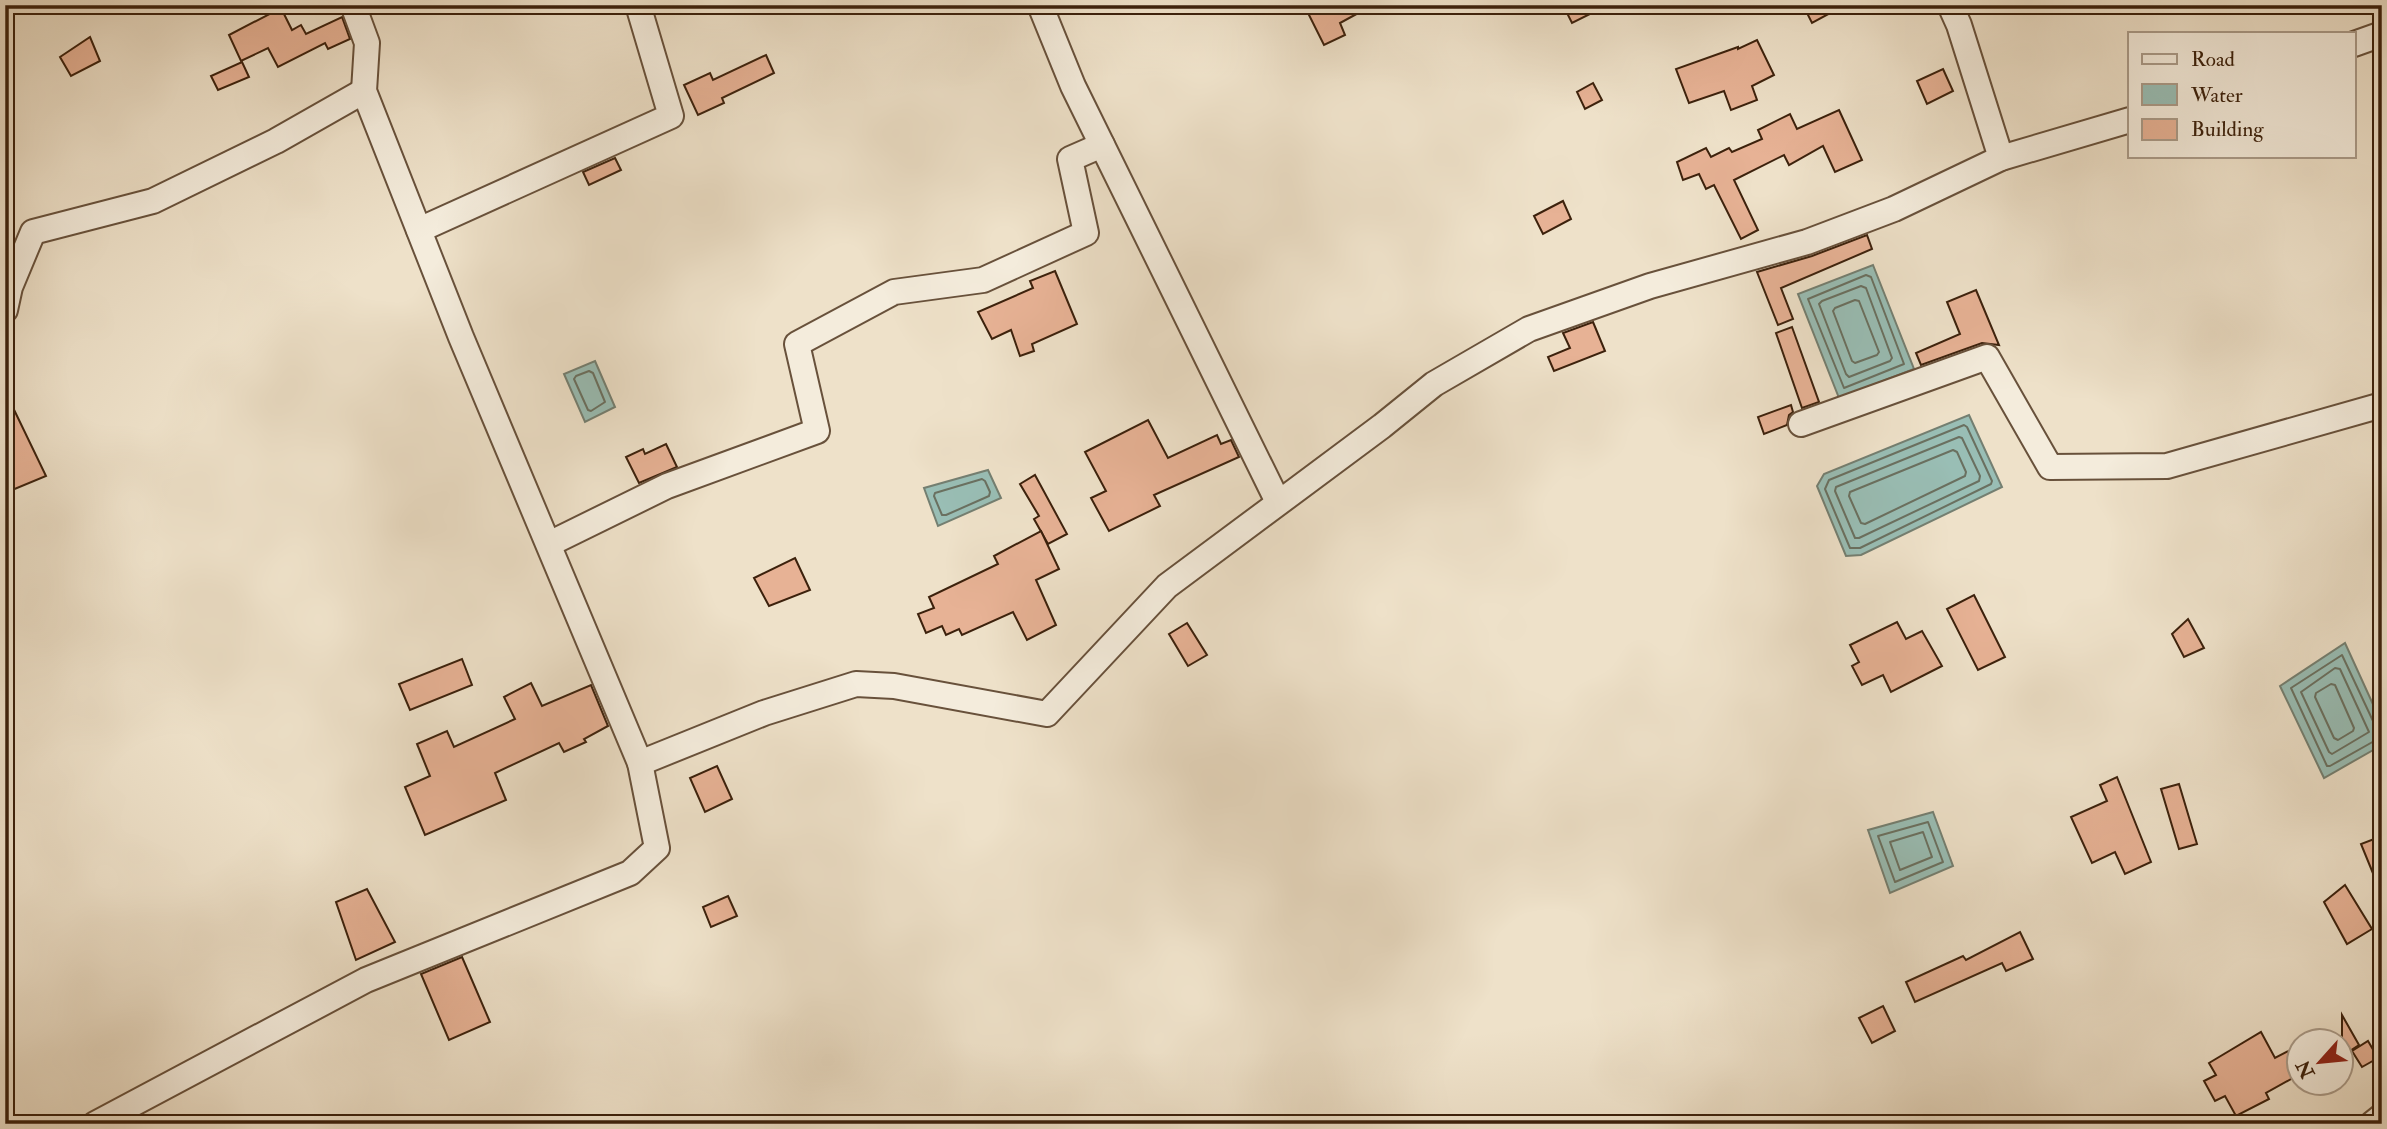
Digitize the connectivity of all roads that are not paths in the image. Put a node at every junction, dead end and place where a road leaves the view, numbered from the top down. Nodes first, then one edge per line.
1 (354, 5) edge
2 (638, 5) edge
3 (1040, 5) edge
4 (1950, 5) edge
5 (2382, 34) edge
6 (2356, 43) edge
7 (364, 91) junction
8 (2128, 121) edge
9 (1102, 145) junction
10 (2001, 158) junction
11 (419, 230) junction
12 (5, 310) edge
13 (2382, 405) edge
14 (1801, 424) dead end
15 (1278, 502) junction
16 (549, 544) junction
17 (640, 763) junction
18 (2382, 1116) edge
19 (95, 1124) edge
20 (2372, 1124) edge

1 - 7 street
2 - 11 street
3 - 9 street
4 - 10 street
5 - 6 street
7 - 11 street
7 - 12 street
8 - 10 street
9 - 15 street
9 - 16 street
10 - 15 street
11 - 16 street
13 - 14 street
15 - 17 street
16 - 17 street
17 - 19 street
18 - 20 street

